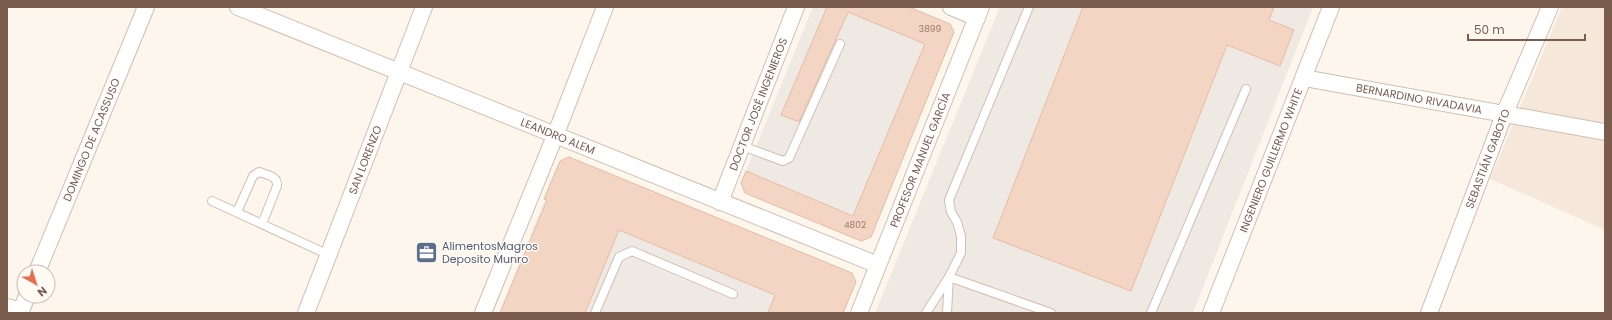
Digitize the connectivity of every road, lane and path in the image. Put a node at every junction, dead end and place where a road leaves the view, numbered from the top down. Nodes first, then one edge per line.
1 (146, 7) edge
2 (238, 7) edge
3 (424, 7) edge
4 (605, 7) edge
5 (796, 7) edge
6 (951, 7) edge
7 (1030, 7) edge
8 (1331, 7) edge
9 (1550, 7) edge
10 (979, 13) edge
11 (840, 44) dead end
12 (400, 72) junction
13 (1304, 78) junction
14 (1246, 89) dead end
15 (1504, 115) junction
16 (1605, 132) edge
17 (555, 136) junction
18 (742, 146) junction
19 (212, 201) dead end
20 (720, 202) junction
21 (237, 212) junction
22 (262, 224) junction
23 (329, 255) junction
24 (40, 264) edge
25 (878, 265) junction
26 (949, 277) junction
27 (733, 294) dead end
28 (7, 310) edge
29 (17, 313) edge
30 (306, 313) edge
31 (483, 313) edge
32 (596, 313) edge
33 (860, 313) edge
34 (926, 313) edge
35 (947, 313) edge
36 (1051, 313) edge
37 (1151, 313) edge
38 (1211, 313) edge
39 (1429, 313) edge

1 - 24 street, DOMINGO DE ACASSUSO
2 - 12 street, LEANDRO ALEM
3 - 12 street, SAN LORENZO
4 - 17 street
5 - 18 street, DOCTOR JOSÉ INGENIEROS
6 - 10 street
7 - 26 lane
8 - 13 street, INGENIERO GUILLERMO WHITE
9 - 15 street, SEBASTIÁN GABOTO
10 - 25 street, PROFESOR MANUEL GARCÍA
11 - 18 lane
12 - 17 street, LEANDRO ALEM
12 - 23 street, SAN LORENZO
13 - 15 street, BERNARDINO RIVADAVIA
13 - 38 street, INGENIERO GUILLERMO WHITE
14 - 37 lane
15 - 16 street, BERNARDINO RIVADAVIA
15 - 39 street, SEBASTIÁN GABOTO
17 - 20 street, LEANDRO ALEM
17 - 31 street
18 - 20 street, DOCTOR JOSÉ INGENIEROS
19 - 21 lane
20 - 25 street, LEANDRO ALEM
21 - 22 lane
21 - 22 lane
22 - 23 lane
23 - 30 street, SAN LORENZO
25 - 33 street, PROFESOR MANUEL GARCÍA
26 - 34 lane
26 - 35 lane
26 - 36 lane
27 - 32 lane
28 - 29 main road

